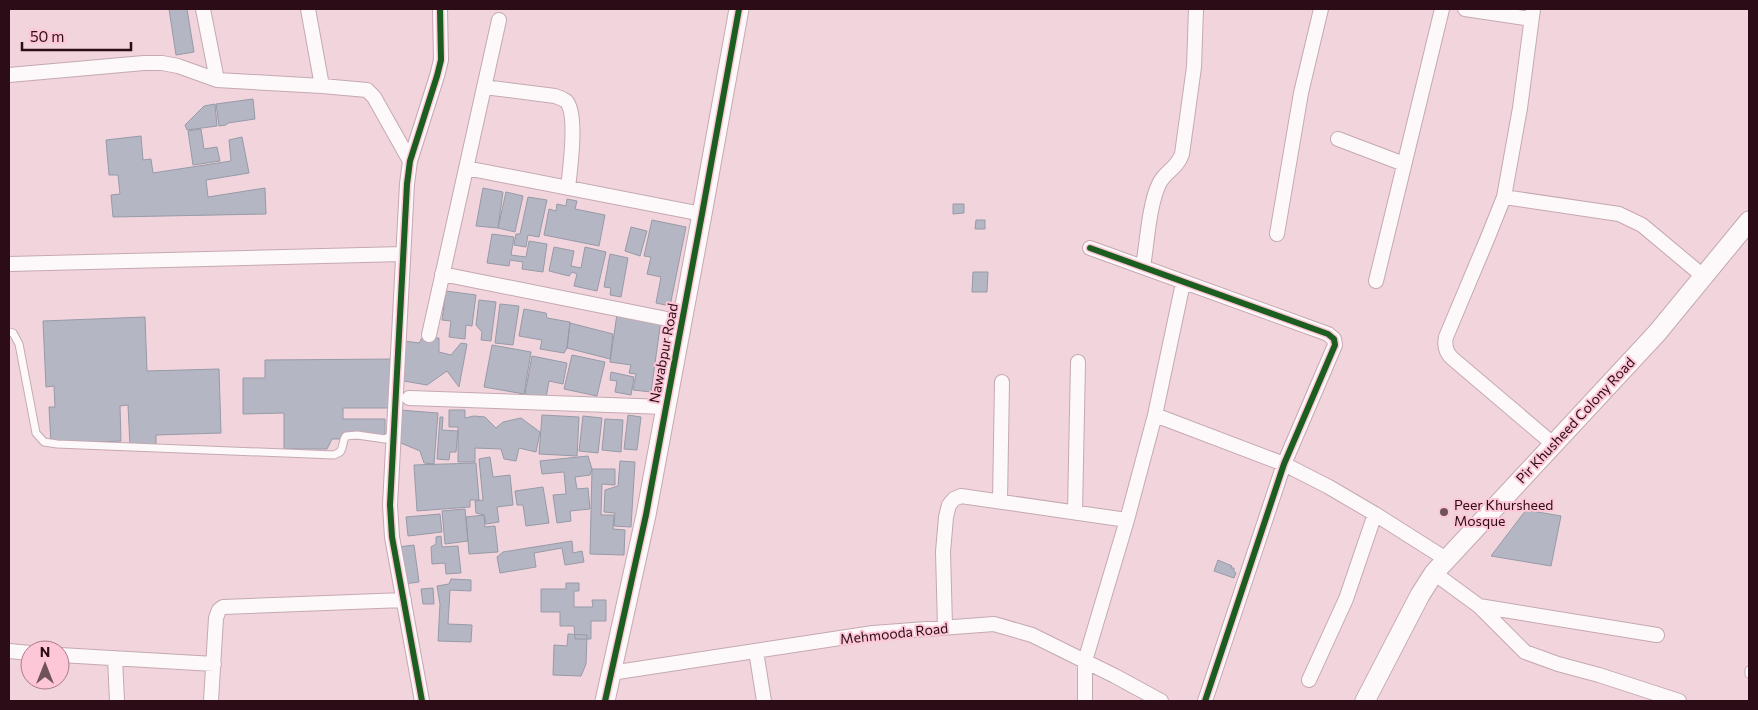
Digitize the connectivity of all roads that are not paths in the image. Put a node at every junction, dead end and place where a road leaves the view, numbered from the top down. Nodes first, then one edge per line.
1 (203, 9) edge
2 (308, 9) edge
3 (440, 9) edge
4 (738, 9) edge
5 (1196, 9) edge
6 (1321, 9) edge
7 (1442, 9) edge
8 (1465, 9) edge
9 (1532, 14) edge
10 (498, 20) dead end
11 (9, 75) edge
12 (217, 80) junction
13 (322, 86) junction
14 (484, 87) junction
15 (1338, 139) dead end
16 (410, 161) junction
17 (1404, 164) junction
18 (466, 168) junction
19 (568, 188) junction
20 (1504, 196) junction
21 (702, 214) junction
22 (1749, 221) edge
23 (1277, 234) dead end
24 (1090, 248) dead end
25 (403, 254) junction
26 (9, 264) edge
27 (1143, 267) junction
28 (442, 274) junction
29 (1703, 276) junction
30 (1376, 281) dead end
31 (1183, 283) junction
32 (682, 322) junction
33 (9, 332) edge
34 (429, 335) dead end
35 (1078, 362) dead end
36 (1002, 382) dead end
37 (409, 398) dead end
38 (666, 407) junction
39 (1155, 414) junction
40 (393, 435) junction
41 (1553, 444) junction
42 (1284, 464) junction
43 (1000, 501) junction
44 (1076, 512) junction
45 (1375, 514) junction
46 (1127, 520) junction
47 (1440, 566) junction
48 (404, 600) junction
49 (1480, 606) junction
50 (945, 627) junction
51 (1657, 635) dead end
52 (756, 651) junction
53 (70, 656) edge
54 (115, 658) junction
55 (1085, 661) junction
56 (214, 664) junction
57 (611, 673) junction
58 (1309, 680) dead end
59 (117, 701) edge
60 (211, 701) edge
61 (422, 701) edge
62 (605, 701) edge
63 (764, 701) edge
64 (1085, 701) edge
65 (1161, 701) edge
66 (1205, 701) edge
67 (1365, 701) edge
68 (1679, 701) edge

1 - 12 street
2 - 13 street
3 - 16 street
4 - 21 street, Nawabpur Road
5 - 27 street
6 - 23 street
7 - 17 street
8 - 9 street
9 - 20 street
10 - 14 street
11 - 12 street
12 - 13 street
13 - 16 street
14 - 18 street
14 - 19 street
15 - 17 street
16 - 25 street
17 - 30 street
18 - 19 street
18 - 28 street
19 - 21 street
20 - 29 street
20 - 41 street
21 - 32 street, Nawabpur Road
22 - 29 street, Pir Khusheed Colony Road
24 - 27 street
25 - 26 street
25 - 40 street
27 - 31 street
28 - 32 street
28 - 34 street
29 - 41 street, Pir Khusheed Colony Road
31 - 39 street
31 - 42 street
32 - 38 street, Nawabpur Road
33 - 40 lane
35 - 44 street
36 - 43 street
37 - 38 street
38 - 57 street, Nawabpur Road
39 - 42 street
39 - 46 street
40 - 48 street
41 - 47 street, Pir Khusheed Colony Road
42 - 45 street
42 - 66 street
43 - 44 street
43 - 50 street
44 - 46 street
45 - 47 street
45 - 58 street
46 - 55 street
47 - 49 street
47 - 67 street, Pir Khusheed Colony Road
48 - 56 street
48 - 61 street
49 - 51 street
49 - 68 street
50 - 52 street, Mehmooda Road
50 - 55 street, Mehmooda Road
52 - 57 street, Mehmooda Road
52 - 63 street
53 - 54 street
54 - 56 street
54 - 59 street
55 - 64 street
55 - 65 street, Mehmooda Road
56 - 60 street
57 - 62 street, Nawabpur Road

